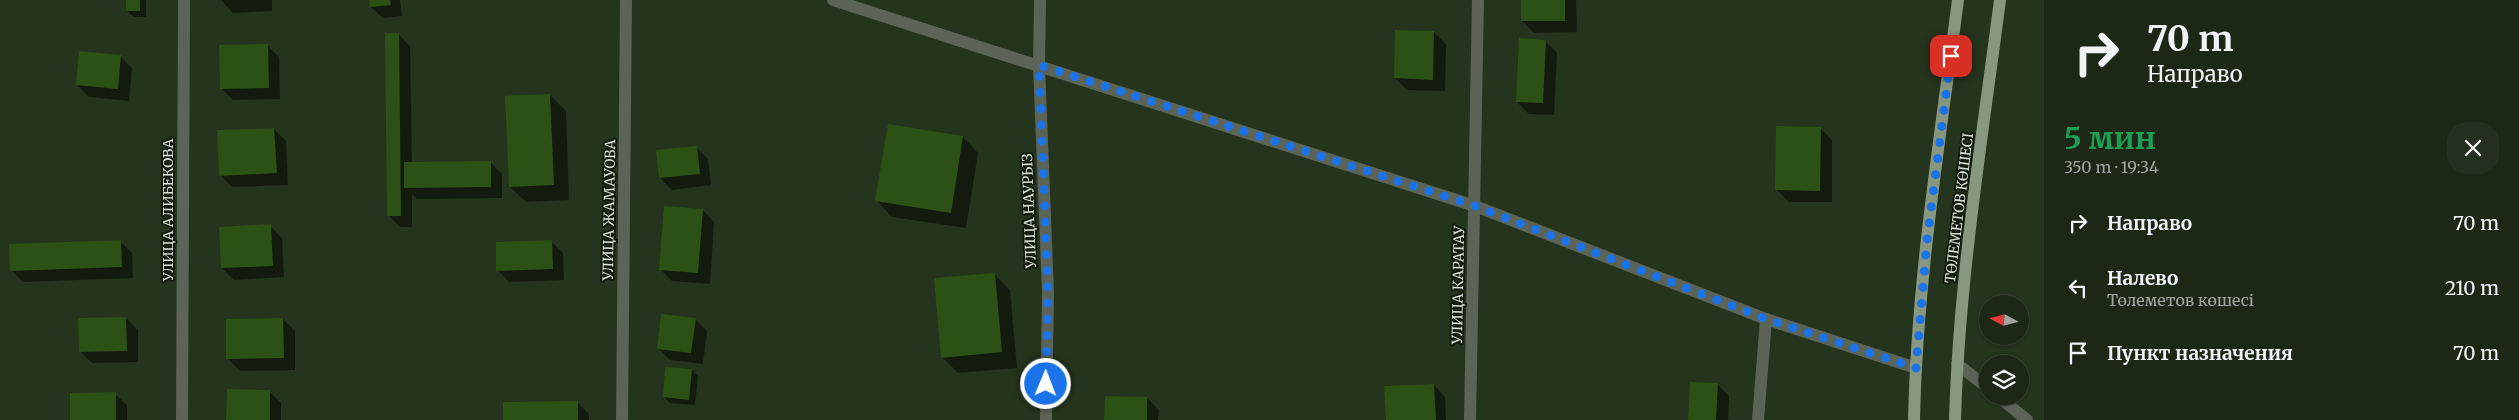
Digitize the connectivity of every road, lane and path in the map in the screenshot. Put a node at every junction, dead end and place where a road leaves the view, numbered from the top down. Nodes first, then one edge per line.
1 (184, 0) edge
2 (626, 0) edge
3 (833, 0) edge
4 (1040, 0) edge
5 (1478, 0) edge
6 (1958, 0) edge
7 (2000, 0) edge
8 (1039, 65) junction
9 (1475, 206) junction
10 (1766, 319) junction
11 (1957, 364) junction
12 (1916, 368) junction
13 (1979, 381) edge
14 (2009, 405) edge
15 (182, 420) edge
16 (622, 420) edge
17 (1046, 420) edge
18 (1470, 420) edge
19 (1758, 420) edge
20 (1914, 420) edge
21 (1955, 420) edge
22 (2027, 420) edge

1 - 15 street, УЛИЦА АЛИБЕКОВА
2 - 16 street, УЛИЦА ЖАМАУОВА
3 - 8 street
4 - 8 street, УЛИЦА НАУРЫЗ
5 - 9 street, УЛИЦА КАРАТАУ
6 - 12 main road, ТӨЛЕМЕТОВ КӨШЕСІ
7 - 11 main road, ТӨЛЕМЕТОВ КӨШЕСІ
8 - 9 street
8 - 17 street, УЛИЦА НАУРЫЗ
9 - 10 street
9 - 18 street, УЛИЦА КАРАТАУ
10 - 12 street
10 - 19 street
11 - 13 street
11 - 21 main road, ТӨЛЕМЕТОВ КӨШЕСІ
12 - 20 main road, ТӨЛЕМЕТОВ КӨШЕСІ
14 - 22 street

